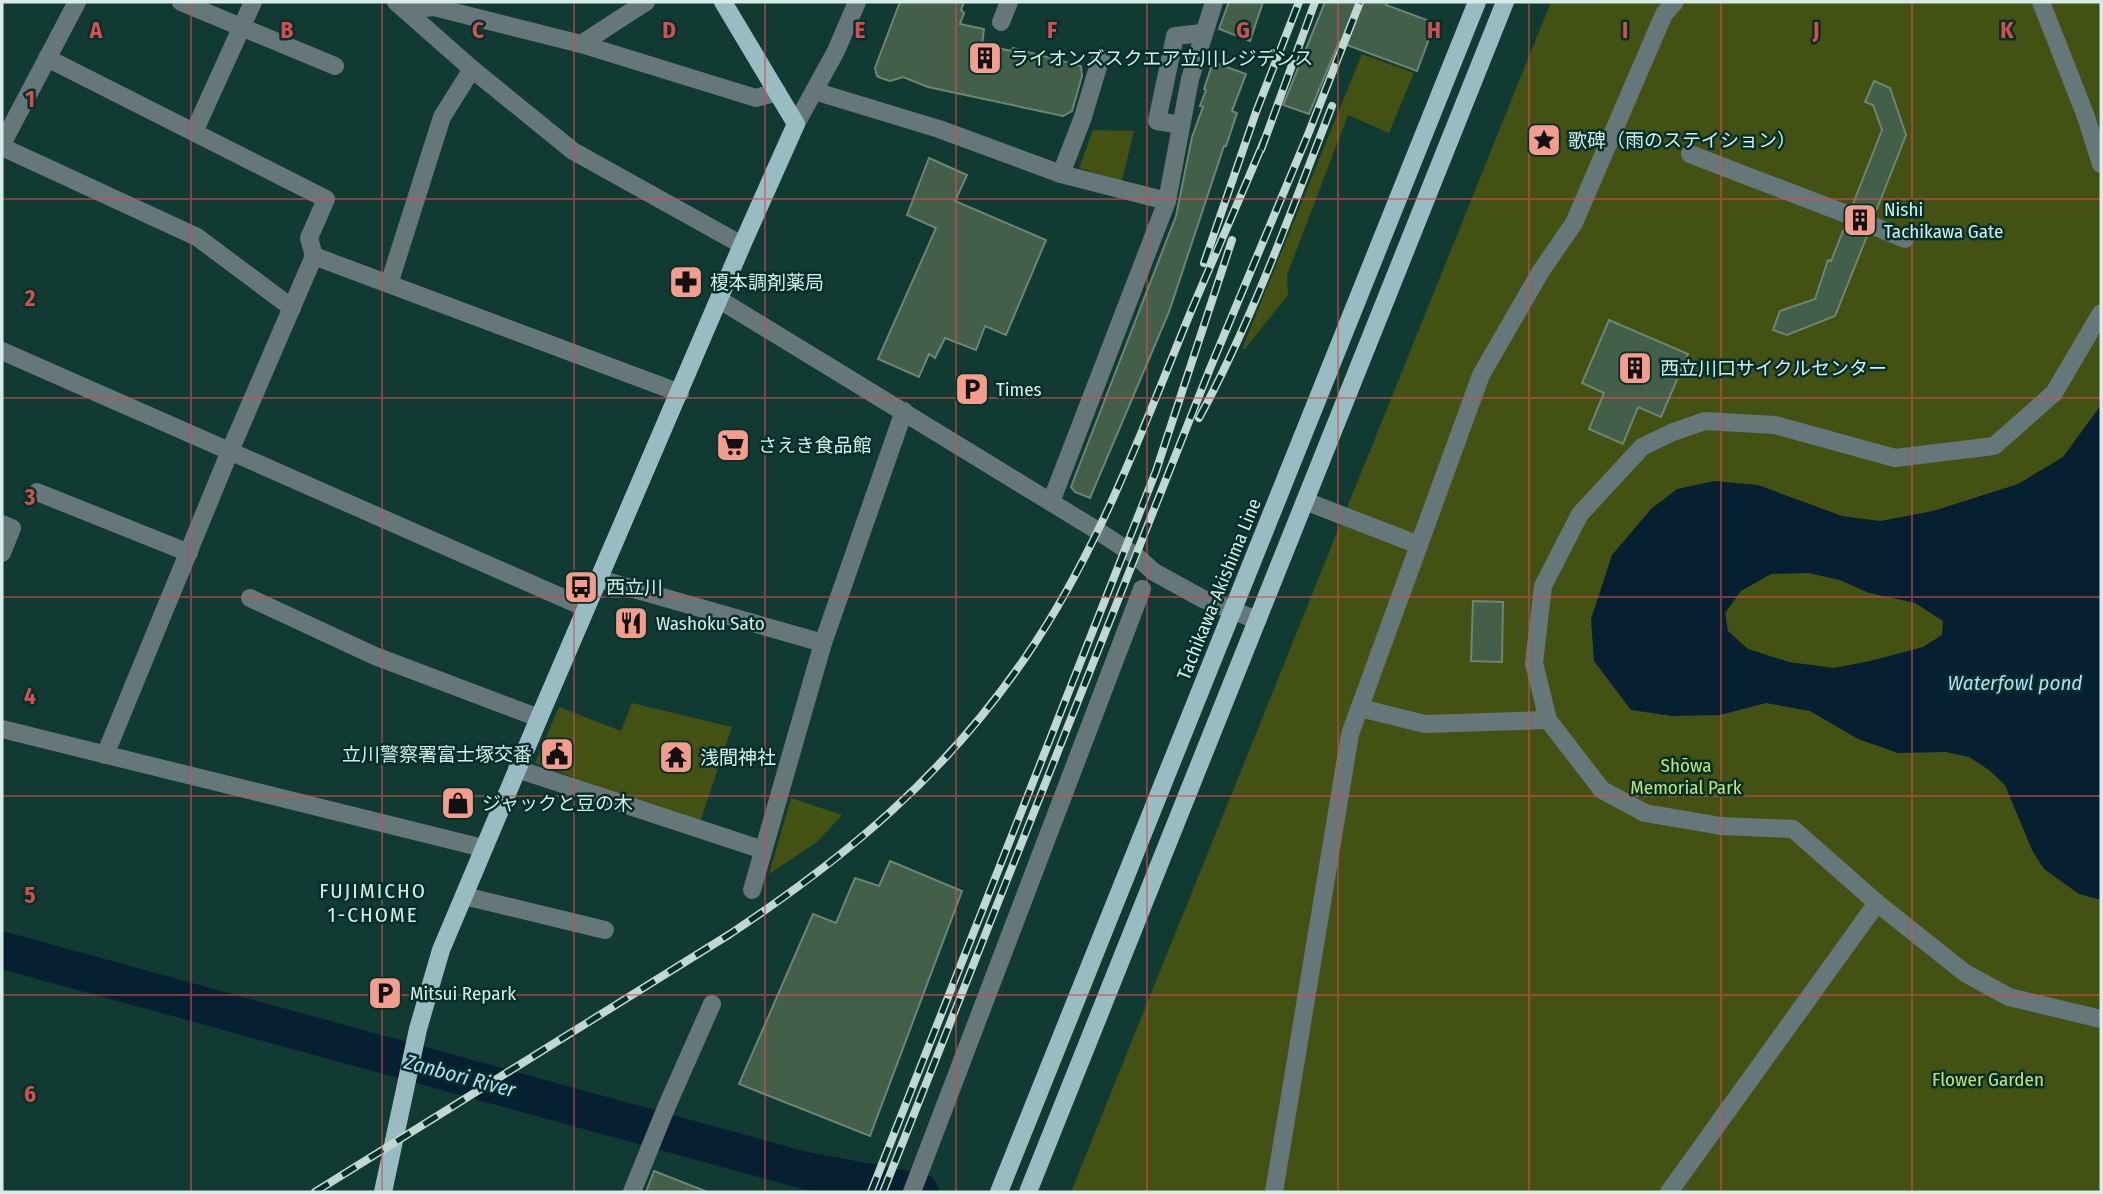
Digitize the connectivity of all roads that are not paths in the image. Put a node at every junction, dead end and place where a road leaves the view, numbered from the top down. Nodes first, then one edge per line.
1 (77, 2) edge
2 (181, 2) edge
3 (253, 2) edge
4 (646, 2) edge
5 (723, 2) edge
6 (857, 2) edge
7 (1009, 2) edge
8 (1214, 2) edge
9 (1477, 2) edge
10 (1505, 2) edge
11 (1675, 2) edge
12 (2041, 2) edge
13 (435, 4) edge
14 (400, 6) edge
15 (1001, 22) dead end
16 (242, 27) junction
17 (1203, 33) junction
18 (580, 44) junction
19 (1101, 57) dead end
20 (47, 58) junction
21 (335, 66) dead end
22 (472, 69) junction
23 (814, 91) junction
24 (777, 92) junction
25 (796, 124) junction
26 (1181, 125) junction
27 (194, 132) junction
28 (2, 145) edge
29 (1690, 154) dead end
30 (2101, 164) edge
31 (1061, 174) junction
32 (1167, 201) junction
33 (1849, 215) dead end
34 (1871, 225) dead end
35 (1905, 239) dead end
36 (743, 245) junction
37 (314, 256) junction
38 (389, 284) junction
39 (720, 300) junction
40 (292, 308) junction
41 (2101, 313) edge
42 (2, 351) edge
43 (680, 393) junction
44 (904, 411) junction
45 (230, 451) junction
46 (37, 492) dead end
47 (1305, 501) junction
48 (1051, 502) junction
49 (2, 524) edge
50 (1419, 545) junction
51 (2, 553) edge
52 (189, 553) junction
53 (599, 579) junction
54 (1142, 589) dead end
55 (250, 598) dead end
56 (586, 608) junction
57 (1233, 611) junction
58 (1258, 620) junction
59 (823, 643) junction
60 (1360, 708) junction
61 (539, 718) junction
62 (1548, 720) junction
63 (2, 729) edge
64 (105, 755) junction
65 (517, 769) junction
66 (483, 848) junction
67 (763, 850) junction
68 (752, 890) dead end
69 (464, 896) junction
70 (1877, 903) junction
71 (605, 930) dead end
72 (712, 1004) dead end
73 (2101, 1019) edge
74 (383, 1192) edge
75 (632, 1192) edge
76 (912, 1192) edge
77 (999, 1192) edge
78 (1028, 1192) edge
79 (1274, 1192) edge
80 (1669, 1192) edge

1 - 20 street
2 - 16 street
3 - 16 street
4 - 18 street
5 - 24 main road
6 - 23 street
7 - 15 street
8 - 17 street
9 - 57 main road, Tachikawa-Akishima Line
10 - 47 main road
11 - 50 street
12 - 30 street
13 - 14 street
13 - 18 street
14 - 22 street
16 - 21 street
16 - 27 street
17 - 26 street
17 - 26 street
18 - 24 street
19 - 31 street
20 - 27 street
20 - 28 street
22 - 36 street
22 - 38 street
23 - 25 street
23 - 31 street
24 - 25 main road
25 - 36 main road
26 - 32 street
27 - 37 street
28 - 40 street
29 - 33 street
31 - 32 street
32 - 48 street
34 - 35 street
36 - 39 main road
37 - 38 street
37 - 40 street
38 - 43 street
39 - 43 main road
39 - 44 street
40 - 45 street
41 - 62 street
42 - 45 street
43 - 53 main road
44 - 48 street
44 - 59 street
45 - 52 street
45 - 56 street
46 - 52 street
47 - 50 street
47 - 58 main road
48 - 57 street
49 - 51 street
50 - 60 street
52 - 64 street
53 - 56 main road
53 - 59 street
54 - 76 street
55 - 61 street
56 - 61 main road
57 - 58 street
57 - 77 main road, Tachikawa-Akishima Line
58 - 78 main road
59 - 67 street
60 - 62 street
60 - 79 street
61 - 65 main road
62 - 70 street
63 - 64 street
64 - 66 street
65 - 66 main road
65 - 67 street
66 - 69 main road
67 - 68 street
69 - 71 street
69 - 74 main road
70 - 73 street
70 - 80 street
72 - 75 street

